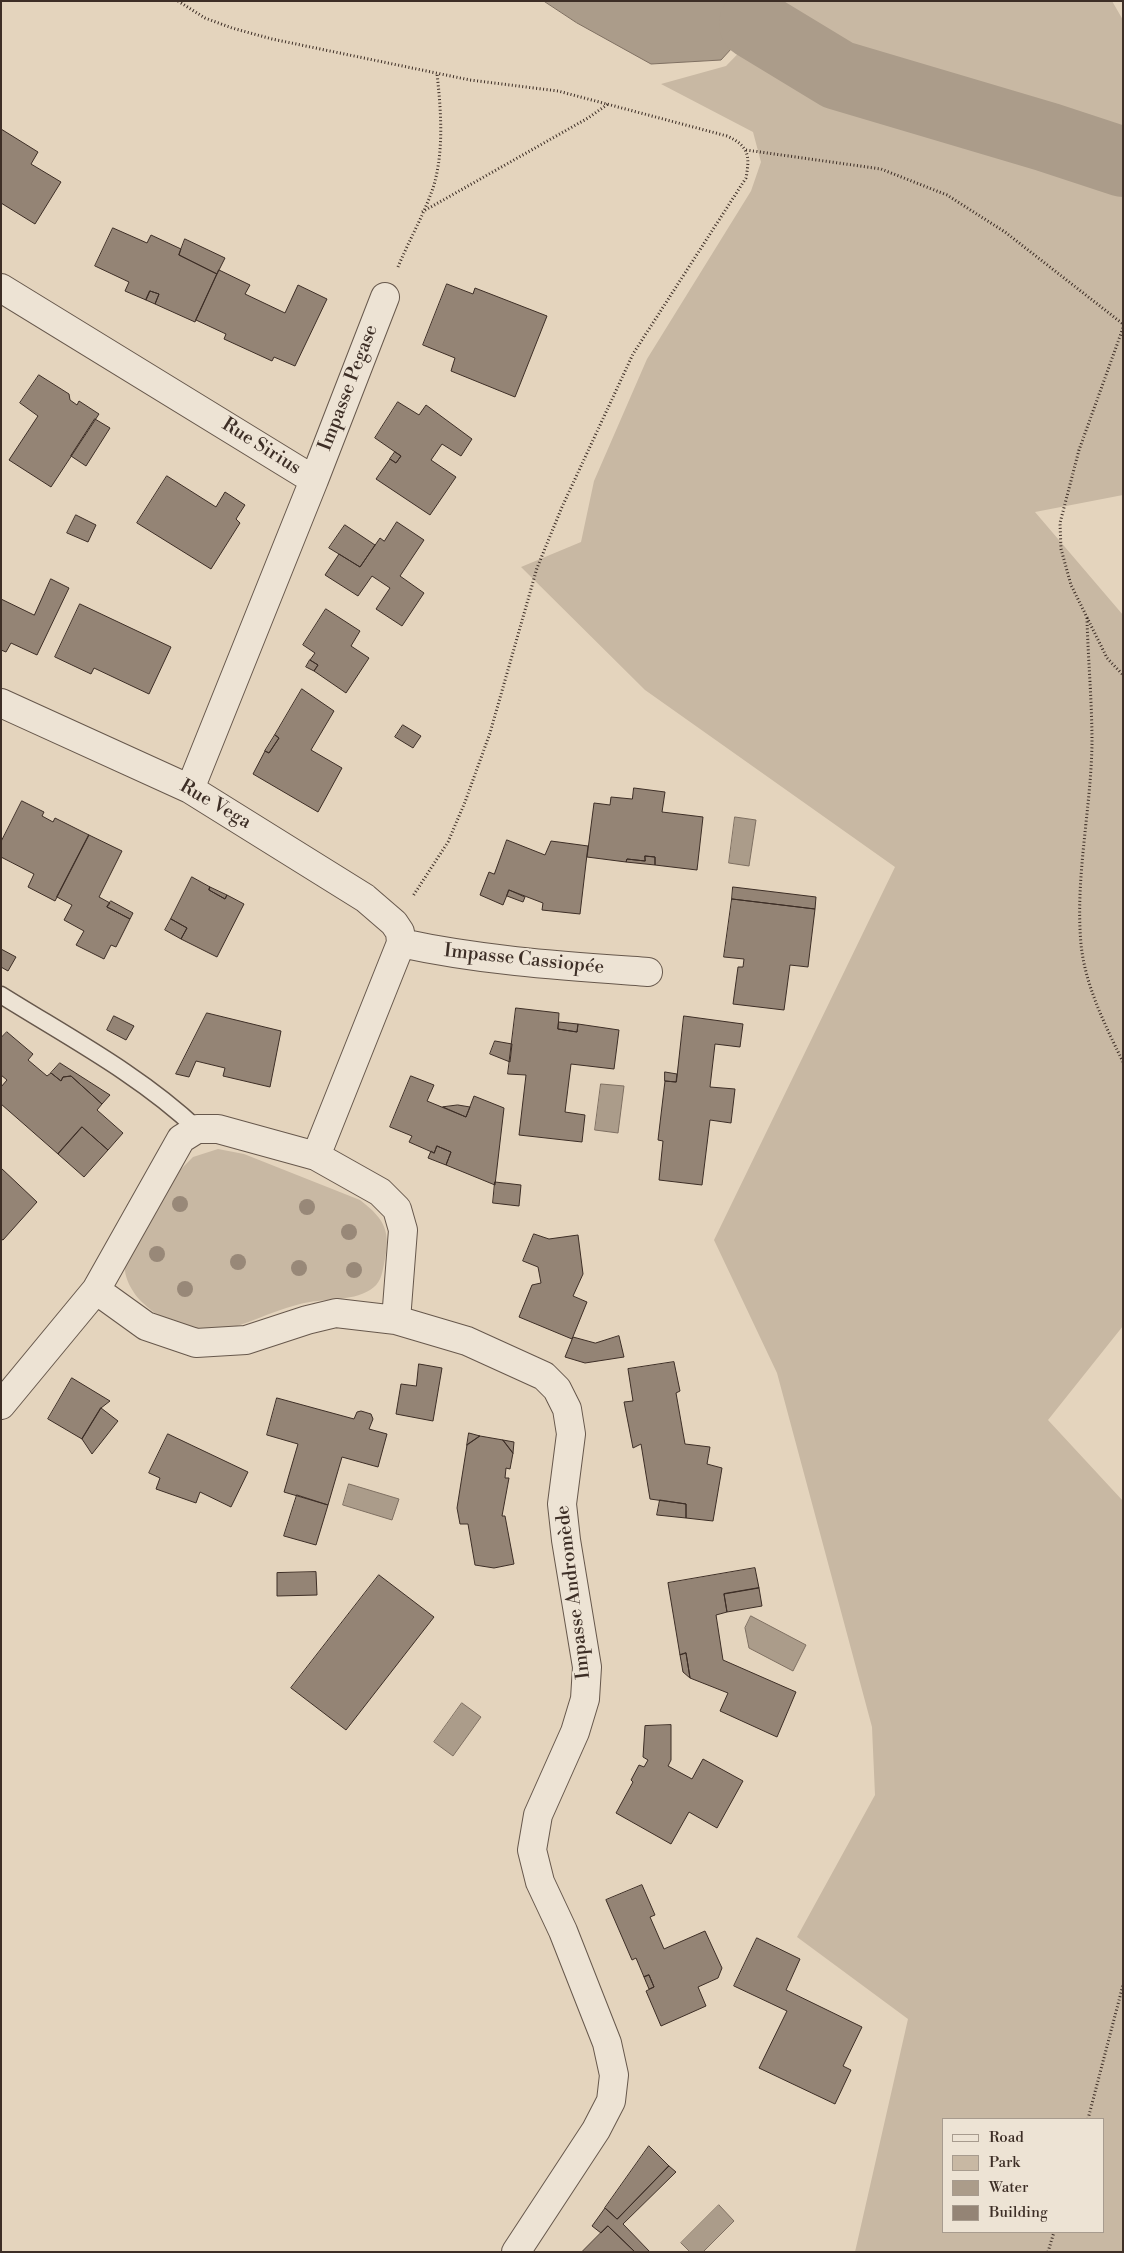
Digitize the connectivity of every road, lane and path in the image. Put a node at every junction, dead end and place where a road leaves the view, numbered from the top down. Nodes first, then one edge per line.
1 (178, 1) edge
2 (437, 74) junction
3 (608, 104) junction
4 (746, 150) junction
5 (422, 212) junction
6 (1, 288) edge
7 (385, 297) joint
8 (1123, 324) edge
9 (1123, 328) edge
10 (314, 480) junction
11 (1087, 618) junction
12 (1123, 675) edge
13 (1, 703) edge
14 (190, 789) junction
15 (398, 933) junction
16 (648, 972) dead end
17 (1, 995) edge
18 (1123, 1062) edge
19 (197, 1130) junction
20 (316, 1156) junction
21 (96, 1290) junction
22 (396, 1320) junction
23 (1, 1406) edge
24 (1123, 1985) edge
25 (1088, 2118) edge
26 (1054, 2233) edge
27 (516, 2252) edge
28 (1048, 2252) edge

1 - 2 path
2 - 3 path
2 - 5 path
3 - 4 path
3 - 5 path
4 - 8 path
4 - 15 path
5 - 7 path
6 - 10 street, Rue Sirius
7 - 10 street, Impasse Pegase
9 - 11 path
10 - 14 street, Rue Sirius
11 - 12 path
11 - 18 path
13 - 14 street, Rue Vega
14 - 15 street, Rue Vega
15 - 16 street, Impasse Cassiopée
15 - 20 street
17 - 19 lane
19 - 20 street
19 - 21 street
20 - 22 street
21 - 22 street, Impasse Andromède
21 - 23 street
22 - 27 street, Impasse Andromède
24 - 25 path
26 - 28 path

